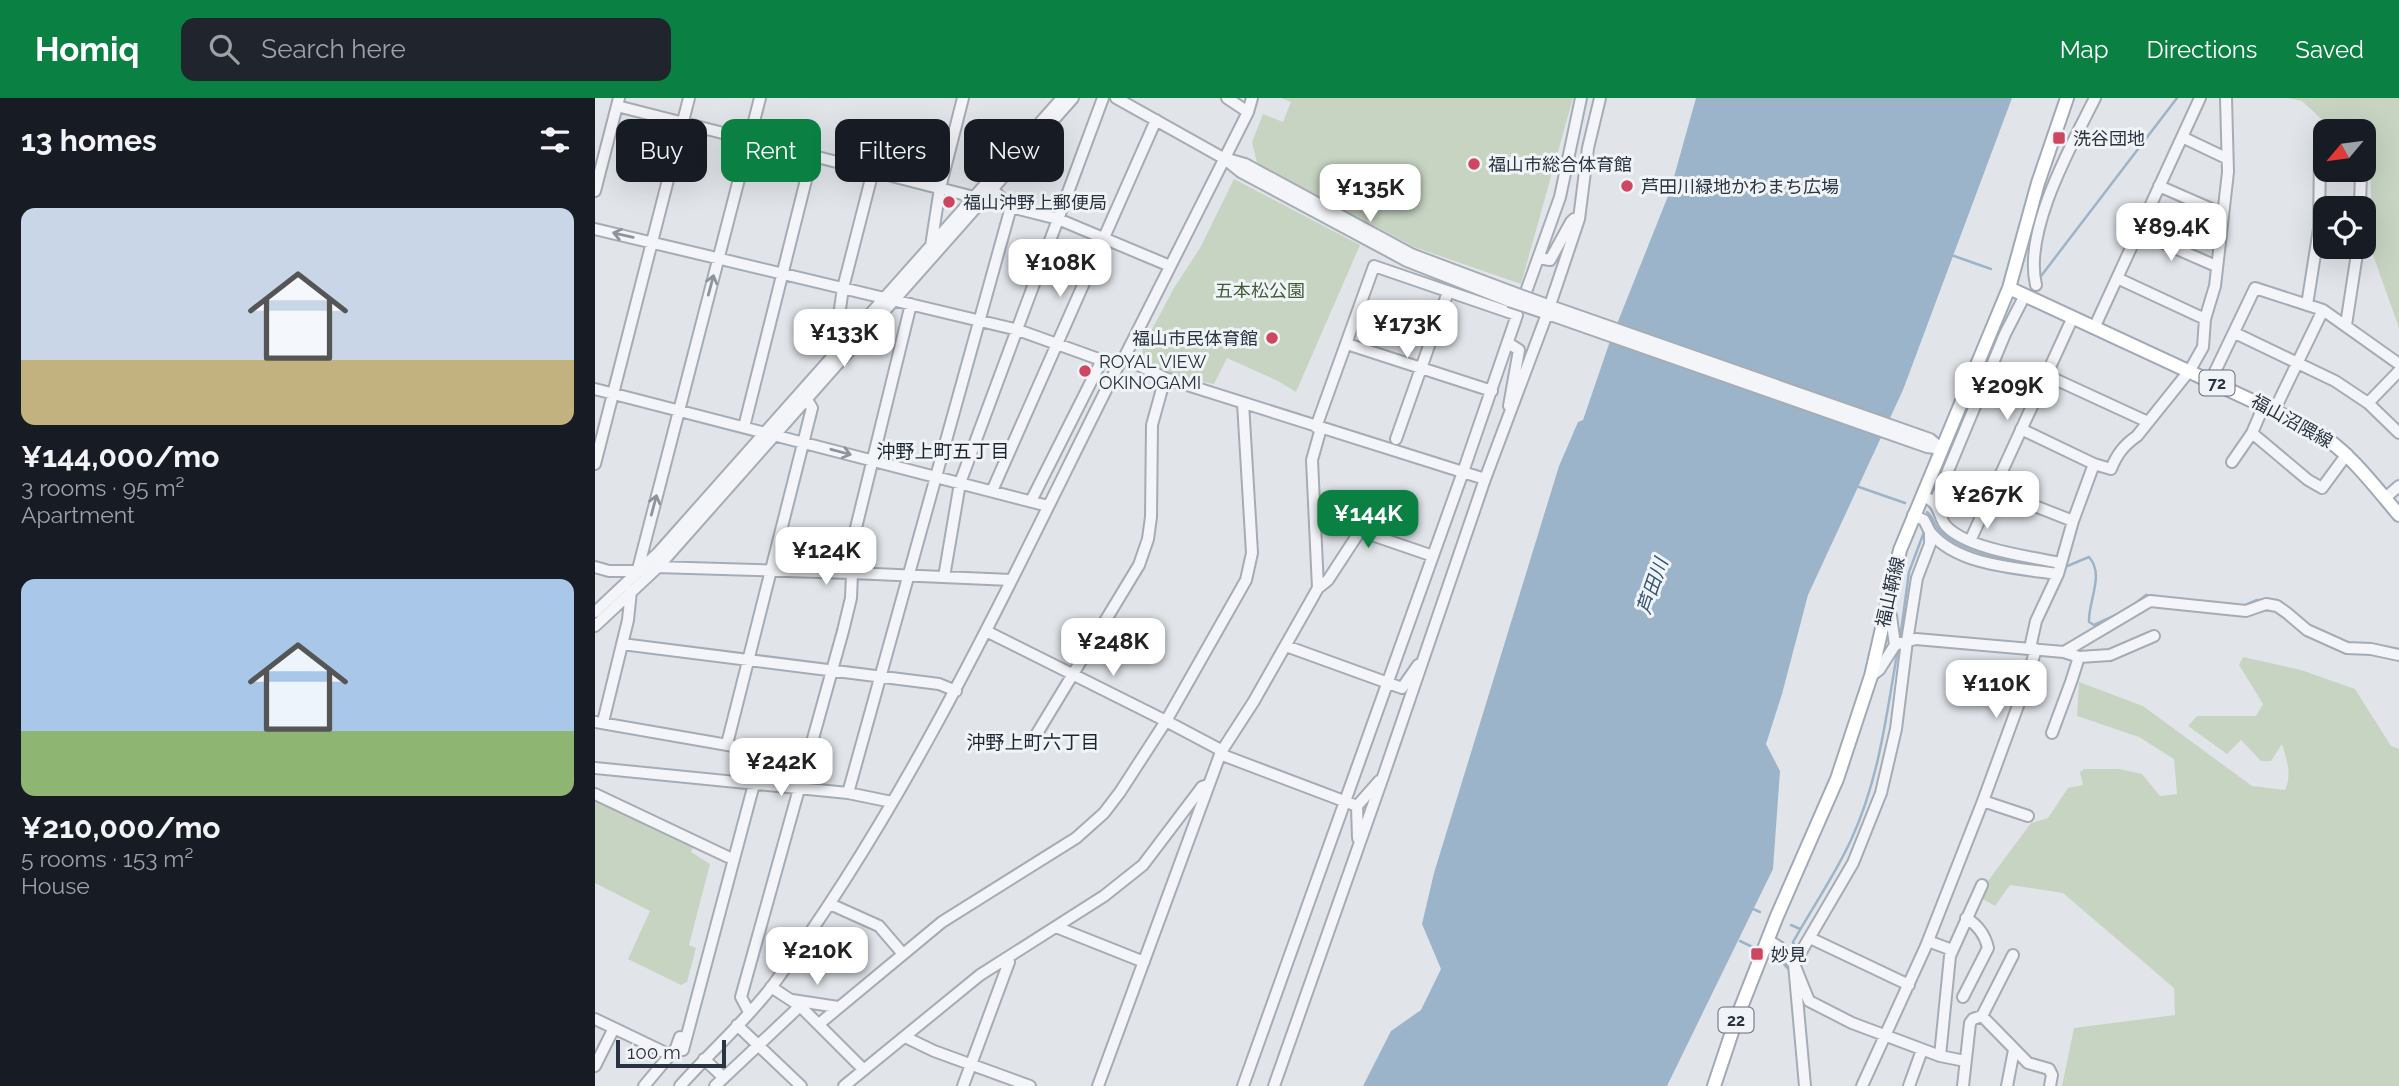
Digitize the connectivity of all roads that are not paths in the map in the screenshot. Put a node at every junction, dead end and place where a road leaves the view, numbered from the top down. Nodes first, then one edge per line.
1 (689, 98) edge
2 (760, 98) edge
3 (963, 98) edge
4 (1062, 98) edge
5 (1073, 98) edge
6 (1103, 98) edge
7 (1116, 98) edge
8 (1227, 98) edge
9 (1252, 98) edge
10 (1581, 98) edge
11 (1600, 98) edge
12 (2067, 98) edge
13 (2095, 98) edge
14 (2200, 98) edge
15 (2225, 98) edge
16 (618, 102) edge
17 (1248, 112) junction
18 (671, 119) edge
19 (684, 119) edge
20 (755, 119) edge
21 (1156, 120) junction
22 (2076, 136) junction
23 (2182, 137) junction
24 (2226, 158) junction
25 (1225, 159) junction
26 (668, 182) edge
27 (739, 182) edge
28 (806, 182) edge
29 (870, 182) edge
30 (916, 182) edge
31 (2320, 182) edge
32 (2042, 184) junction
33 (2159, 186) junction
34 (940, 188) junction
35 (993, 190) junction
36 (595, 191) edge
37 (974, 197) junction
38 (1011, 206) junction
39 (2223, 214) junction
40 (1058, 219) junction
41 (1579, 219) junction
42 (595, 229) edge
43 (2138, 232) junction
44 (1105, 237) junction
45 (2036, 241) junction
46 (652, 242) junction
47 (931, 246) junction
48 (719, 258) junction
49 (1539, 258) junction
50 (2356, 259) edge
51 (1170, 266) junction
52 (2216, 266) junction
53 (783, 273) junction
54 (2117, 278) junction
55 (2035, 282) dead end
56 (843, 288) junction
57 (2009, 288) junction
58 (1448, 292) junction
59 (2025, 295) junction
60 (889, 299) junction
61 (911, 304) junction
62 (2307, 305) junction
63 (1550, 310) junction
64 (2323, 310) junction
65 (1517, 315) junction
66 (2073, 317) junction
67 (2205, 318) junction
68 (980, 321) junction
69 (2095, 326) junction
70 (2346, 326) junction
71 (1018, 330) junction
72 (2235, 333) junction
73 (1508, 343) junction
74 (1058, 344) junction
75 (1347, 344) junction
76 (833, 357) junction
77 (1102, 360) junction
78 (1121, 362) junction
79 (2298, 363) junction
80 (2399, 364) edge
81 (1421, 368) junction
82 (2190, 370) junction
83 (2399, 371) edge
84 (2046, 375) junction
85 (1165, 378) junction
86 (2211, 380) junction
87 (595, 389) edge
88 (1492, 391) junction
89 (613, 394) junction
90 (807, 400) junction
91 (1243, 403) junction
92 (2368, 403) junction
93 (2270, 407) junction
94 (679, 411) junction
95 (2148, 422) junction
96 (1508, 423) junction
97 (744, 427) junction
98 (1318, 427) junction
99 (2021, 429) junction
100 (2252, 433) junction
101 (2399, 433) edge
102 (770, 434) junction
103 (1396, 439) dead end
104 (804, 443) junction
105 (1943, 449) junction
106 (2347, 454) junction
107 (873, 461) junction
108 (2232, 462) dead end
109 (595, 464) edge
110 (2094, 464) junction
111 (1463, 472) junction
112 (936, 476) junction
113 (1485, 479) junction
114 (960, 483) junction
115 (2399, 486) edge
116 (1994, 489) junction
117 (992, 491) junction
118 (1922, 495) junction
119 (2385, 498) junction
120 (1031, 502) junction
121 (1935, 502) junction
122 (1048, 506) junction
123 (1913, 515) junction
124 (2399, 515) edge
125 (2073, 521) junction
126 (1937, 531) junction
127 (853, 540) dead end
128 (1970, 541) junction
129 (1433, 556) junction
130 (595, 567) edge
131 (659, 567) junction
132 (2059, 568) junction
133 (771, 570) junction
134 (637, 572) junction
135 (852, 573) junction
136 (908, 575) junction
137 (944, 577) junction
138 (1011, 580) junction
139 (1318, 588) junction
140 (631, 591) junction
141 (1886, 608) junction
142 (595, 612) edge
143 (595, 626) edge
144 (986, 631) junction
145 (2154, 636) dead end
146 (1901, 643) junction
147 (622, 644) junction
148 (1286, 646) junction
149 (2033, 648) junction
150 (1427, 651) junction
151 (2064, 652) junction
152 (2399, 655) edge
153 (2079, 657) junction
154 (748, 661) junction
155 (832, 671) junction
156 (1073, 675) junction
157 (1871, 676) junction
158 (880, 677) junction
159 (1388, 683) junction
160 (956, 691) junction
161 (599, 722) edge
162 (1165, 722) junction
163 (2052, 733) dead end
164 (1033, 740) dead end
165 (727, 744) junction
166 (1221, 752) junction
167 (595, 768) edge
168 (1384, 774) junction
169 (1210, 784) junction
170 (754, 785) junction
171 (800, 789) junction
172 (848, 793) junction
173 (595, 794) edge
174 (1346, 801) junction
175 (1983, 801) junction
176 (892, 802) junction
177 (1357, 806) junction
178 (2028, 816) dead end
179 (746, 819) junction
180 (1359, 844) junction
181 (728, 858) junction
182 (1982, 885) dead end
183 (830, 904) junction
184 (1966, 918) junction
185 (1056, 928) junction
186 (1810, 938) junction
187 (1928, 942) junction
188 (1765, 948) junction
189 (1952, 950) junction
190 (903, 954) junction
191 (2013, 955) dead end
192 (1008, 958) junction
193 (1144, 962) junction
194 (1794, 964) junction
195 (1909, 985) junction
196 (771, 987) junction
197 (1963, 997) dead end
198 (795, 1003) junction
199 (838, 1007) junction
200 (750, 1012) junction
201 (1982, 1016) junction
202 (595, 1019) edge
203 (819, 1024) junction
204 (737, 1025) junction
205 (614, 1028) junction
206 (1884, 1035) junction
207 (905, 1037) junction
208 (758, 1044) junction
209 (1922, 1050) junction
210 (2014, 1050) junction
211 (676, 1051) junction
212 (1940, 1056) junction
213 (1965, 1061) junction
214 (702, 1062) junction
215 (972, 1064) junction
216 (595, 1066) edge
217 (864, 1070) junction
218 (719, 1082) edge
219 (644, 1086) edge
220 (680, 1086) edge
221 (801, 1086) edge
222 (844, 1086) edge
223 (963, 1086) edge
224 (1030, 1086) edge
225 (1098, 1086) edge
226 (1243, 1086) edge
227 (1274, 1086) edge
228 (1714, 1086) edge
229 (1805, 1086) edge
230 (1862, 1086) edge
231 (1909, 1086) edge
232 (1963, 1086) edge
233 (2007, 1086) edge
234 (2050, 1086) edge

1 - 19 street
2 - 20 street
3 - 34 street
4 - 37 street
5 - 35 street
6 - 40 street
7 - 21 street
8 - 17 street
9 - 17 street
10 - 49 street
11 - 41 street
12 - 32 main road, 福山鞆線 / 22
13 - 22 street
14 - 23 street
15 - 24 street
16 - 18 street
16 - 36 street
17 - 25 street
21 - 25 street
21 - 44 street
22 - 32 street
22 - 45 street
23 - 24 street
23 - 33 street
24 - 39 street
25 - 51 street
25 - 63 street, bridge
26 - 46 street
27 - 48 street
28 - 53 street
29 - 56 street
30 - 34 street
31 - 62 street
32 - 45 street
32 - 57 main road, 福山鞆線 / 22
33 - 39 street
33 - 43 street
34 - 37 street
34 - 47 street
35 - 38 street
35 - 60 street
37 - 47 street
38 - 40 street
38 - 68 street
39 - 52 street
40 - 44 street
40 - 71 street
41 - 49 street
41 - 63 street
46 -> 42 street
43 - 52 street
43 - 54 street
44 - 51 street
44 - 74 street
45 - 55 street
46 - 48 street
46 - 89 street
47 - 60 street
48 - 53 street
94 -> 48 street
49 - 65 street
50 - 70 street
51 - 78 street
52 - 67 street
53 - 56 street
53 - 97 street
54 - 67 street
54 - 69 street
56 - 60 street
56 - 76 street
57 - 59 main road, 福山沼隈線 / 72
57 - 105 main road, 福山鞆線 / 22
58 - 65 street
58 - 75 street
58 - 81 street
59 - 66 main road, 福山沼隈線 / 72
59 - 121 street
60 - 61 street
60 - 76 street
60 - 90 street
61 - 68 street
61 - 107 street
62 - 64 street
62 - 72 street
63 - 96 street
63 - 105 street
64 - 70 street
64 - 79 street
65 - 73 street
66 - 69 main road, 福山沼隈線 / 72
66 - 84 street
67 - 82 street
68 - 71 street
68 - 112 street
69 - 82 main road, 福山沼隈線 / 72
70 - 80 street
71 - 74 street
71 - 114 street
72 - 79 street
72 - 86 street
73 - 88 street
73 - 96 street
74 - 77 street
74 - 117 street
75 - 81 street
75 - 98 street
76 - 102 street
77 - 78 street
77 - 120 street
78 - 85 street
78 - 122 street
79 - 92 street
79 - 93 street
81 - 88 street
81 - 103 street
82 - 86 main road, 福山沼隈線 / 72
82 - 95 street
83 - 92 street
84 - 95 street
84 - 99 street
85 - 91 street
85 - 156 street
86 - 93 main road, 福山沼隈線 / 72
87 - 89 street
88 - 111 street
89 - 94 street
89 - 109 street
90 - 102 street
90 - 104 street
91 - 98 street
91 - 162 street
92 - 101 street
93 - 100 street
93 - 106 main road, 福山沼隈線 / 72
94 - 97 street
134 -> 94 street
95 - 110 street
96 - 113 street
97 - 102 street
98 - 111 street
98 - 139 street
99 - 110 street
99 - 116 street
100 - 106 street
100 - 108 street
102 - 104 street
102 - 131 street
102 - 134 street
104 -> 107 street
104 - 133 street
105 - 118 main road, 福山鞆線 / 22
106 - 119 main road, 福山沼隈線 / 72
107 - 112 street
107 - 127 street
110 - 125 street
111 - 113 street
111 - 129 street
112 - 114 street
112 - 136 street
113 - 150 street
114 - 117 street
114 - 137 street
115 - 119 street
116 - 125 street
116 - 128 street
117 - 120 street
118 - 121 street
118 - 123 main road, 福山鞆線 / 22
119 - 124 main road, 福山沼隈線 / 72
120 - 122 street
121 - 126 street
122 - 138 street
123 - 126 street
123 - 141 main road, 福山鞆線 / 22
125 - 132 street
126 - 128 street
126 - 132 street
126 - 146 street
128 - 132 street
129 - 139 street
129 - 159 street
130 - 134 street
131 - 133 street
131 - 134 street
131 - 140 street
132 - 149 street
133 - 135 street
133 - 154 street
134 - 140 street
134 - 142 street
135 - 136 street
135 - 155 street
136 - 137 street
136 - 158 street
137 - 138 street
138 - 144 street
139 - 148 street
140 - 143 street
140 - 147 street
141 - 146 street
141 - 157 main road, 福山鞆線 / 22
144 - 156 street
144 - 160 street
145 - 153 street
146 - 149 street
146 - 157 street
146 - 186 street
147 - 154 street
147 - 161 street
148 - 159 street
148 - 166 street
149 - 151 street
149 - 175 street
150 - 159 street
150 - 168 street
151 - 152 street
151 - 153 street
153 - 163 street
154 - 155 street
154 - 165 street
155 - 158 street
155 - 171 street
156 - 162 street
156 - 164 street
157 - 188 main road, 福山鞆線 / 22
158 - 160 street
158 - 172 street
159 - 174 street
160 - 176 street
161 - 165 street
162 - 166 street
162 - 190 street
165 - 170 street
166 - 169 street
166 - 174 street
167 - 170 street
168 - 177 street
168 - 180 street
169 - 185 street
169 - 193 street
170 - 171 street
170 - 179 street
171 - 172 street
171 - 200 street
172 - 176 street
173 - 181 street
174 - 177 street
174 - 226 street
175 - 178 street
175 - 187 street
176 - 183 street
177 - 180 street
179 - 181 street
179 - 211 street
180 - 227 street
181 - 211 street
182 - 184 street
183 - 190 street
183 - 196 street
184 - 189 street
184 - 197 street
185 - 192 street
185 - 193 street
186 - 194 street
186 - 195 street
187 - 189 street
187 - 195 street
188 - 194 street
188 - 228 main road, 福山鞆線 / 22
189 - 212 street
190 - 199 street
191 - 201 street
192 - 207 street
192 - 215 street
193 - 225 street
194 - 206 street
194 - 229 street
195 - 206 street
196 - 198 street
196 - 200 street
198 - 199 street
198 - 203 street
198 - 208 street
199 - 203 street
200 - 204 street
201 - 210 street
201 - 213 street
202 - 205 street
203 - 217 street
204 - 208 street
204 - 214 street
205 - 211 street
205 - 216 street
206 - 209 street
206 - 230 street
207 - 215 street
207 - 217 street
208 - 218 street
208 - 221 street
209 - 212 street
209 - 231 street
210 - 233 street
210 - 234 street
211 - 214 street
211 - 219 street
212 - 213 street
213 - 232 street
214 - 218 street
214 - 220 street
215 - 223 street
215 - 224 street
217 - 222 street

